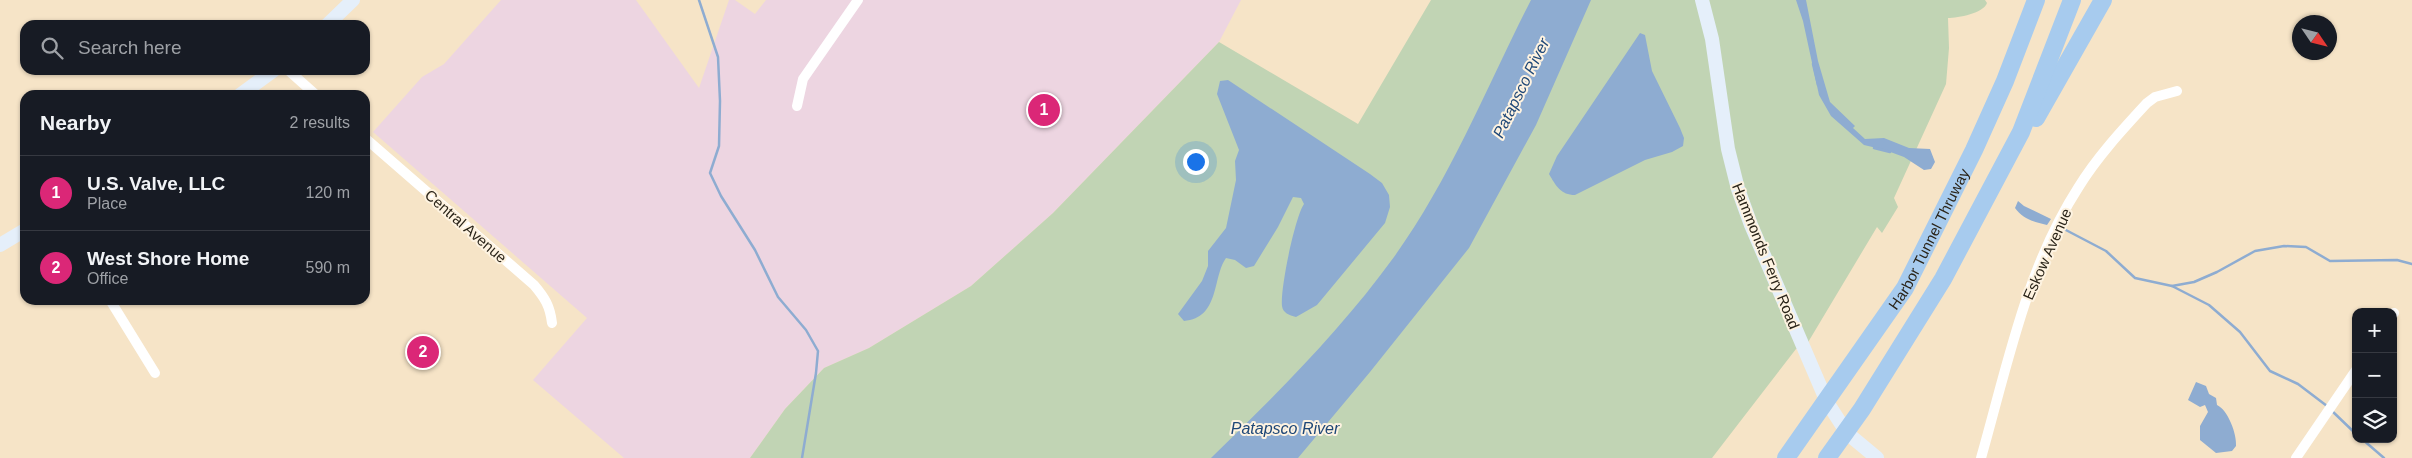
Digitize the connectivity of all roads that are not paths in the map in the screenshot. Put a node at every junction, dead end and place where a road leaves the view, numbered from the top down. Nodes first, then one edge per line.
1 (858, 0) edge
2 (1702, 0) edge
3 (2036, 0) edge
4 (2072, 0) edge
5 (2103, 0) edge
6 (350, 1) edge
7 (332, 20) edge
8 (267, 75) edge
9 (294, 75) edge
10 (247, 90) edge
11 (310, 90) edge
12 (2177, 91) dead end
13 (797, 106) dead end
14 (370, 142) edge
15 (20, 233) edge
16 (0, 245) edge
17 (1943, 279) junction
18 (113, 305) edge
19 (552, 323) dead end
20 (155, 373) dead end
21 (2352, 376) edge
22 (1828, 457) edge
23 (1786, 458) edge
24 (1877, 458) edge
25 (1981, 458) edge
26 (2296, 458) edge

1 - 13 street
2 - 24 street, Hammonds Ferry Road
3 - 23 highway, Harbor Tunnel Thruway
4 - 17 highway, Harbor Tunnel Thruway
5 - 17 highway
6 - 7 street
8 - 10 street
9 - 11 street
12 - 25 street, Eskow Avenue
14 - 19 street, Central Avenue
15 - 16 street
17 - 22 highway, Harbor Tunnel Thruway
18 - 20 street
21 - 26 street

